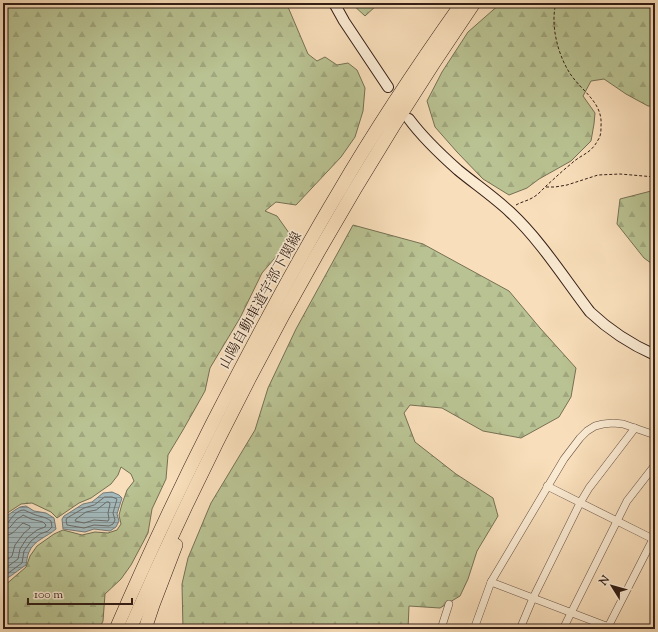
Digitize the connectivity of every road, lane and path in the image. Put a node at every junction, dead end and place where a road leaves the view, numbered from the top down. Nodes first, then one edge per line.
1 (334, 3) edge
2 (462, 3) edge
3 (474, 3) edge
4 (556, 3) edge
5 (388, 87) dead end
6 (409, 119) dead end
7 (655, 177) edge
8 (545, 187) junction
9 (509, 211) junction
10 (655, 355) edge
11 (241, 395) junction
12 (635, 428) junction
13 (655, 435) edge
14 (655, 465) edge
15 (547, 486) junction
16 (580, 503) junction
17 (617, 521) junction
18 (654, 538) edge
19 (491, 582) junction
20 (533, 598) junction
21 (449, 604) dead end
22 (571, 612) junction
23 (610, 628) edge
24 (116, 629) edge
25 (130, 629) edge
26 (145, 629) edge
27 (441, 629) edge
28 (474, 629) edge
29 (520, 629) edge
30 (563, 629) edge

1 - 5 street
2 - 24 highway, 山陽自動車道宇部下関線
3 - 11 highway, 山陽自動車道宇部下関線
4 - 8 path
6 - 9 street
7 - 8 path
8 - 9 path
9 - 10 street
11 - 25 highway, 山陽自動車道宇部下関線
11 - 26 highway
12 - 13 street
12 - 15 street
12 - 16 street
14 - 17 street
15 - 16 street
15 - 19 street
16 - 17 street
16 - 20 street
17 - 18 street
17 - 22 street
18 - 23 street
19 - 20 street
19 - 28 street
20 - 22 street
20 - 29 street
21 - 27 street
22 - 23 street
22 - 30 street

